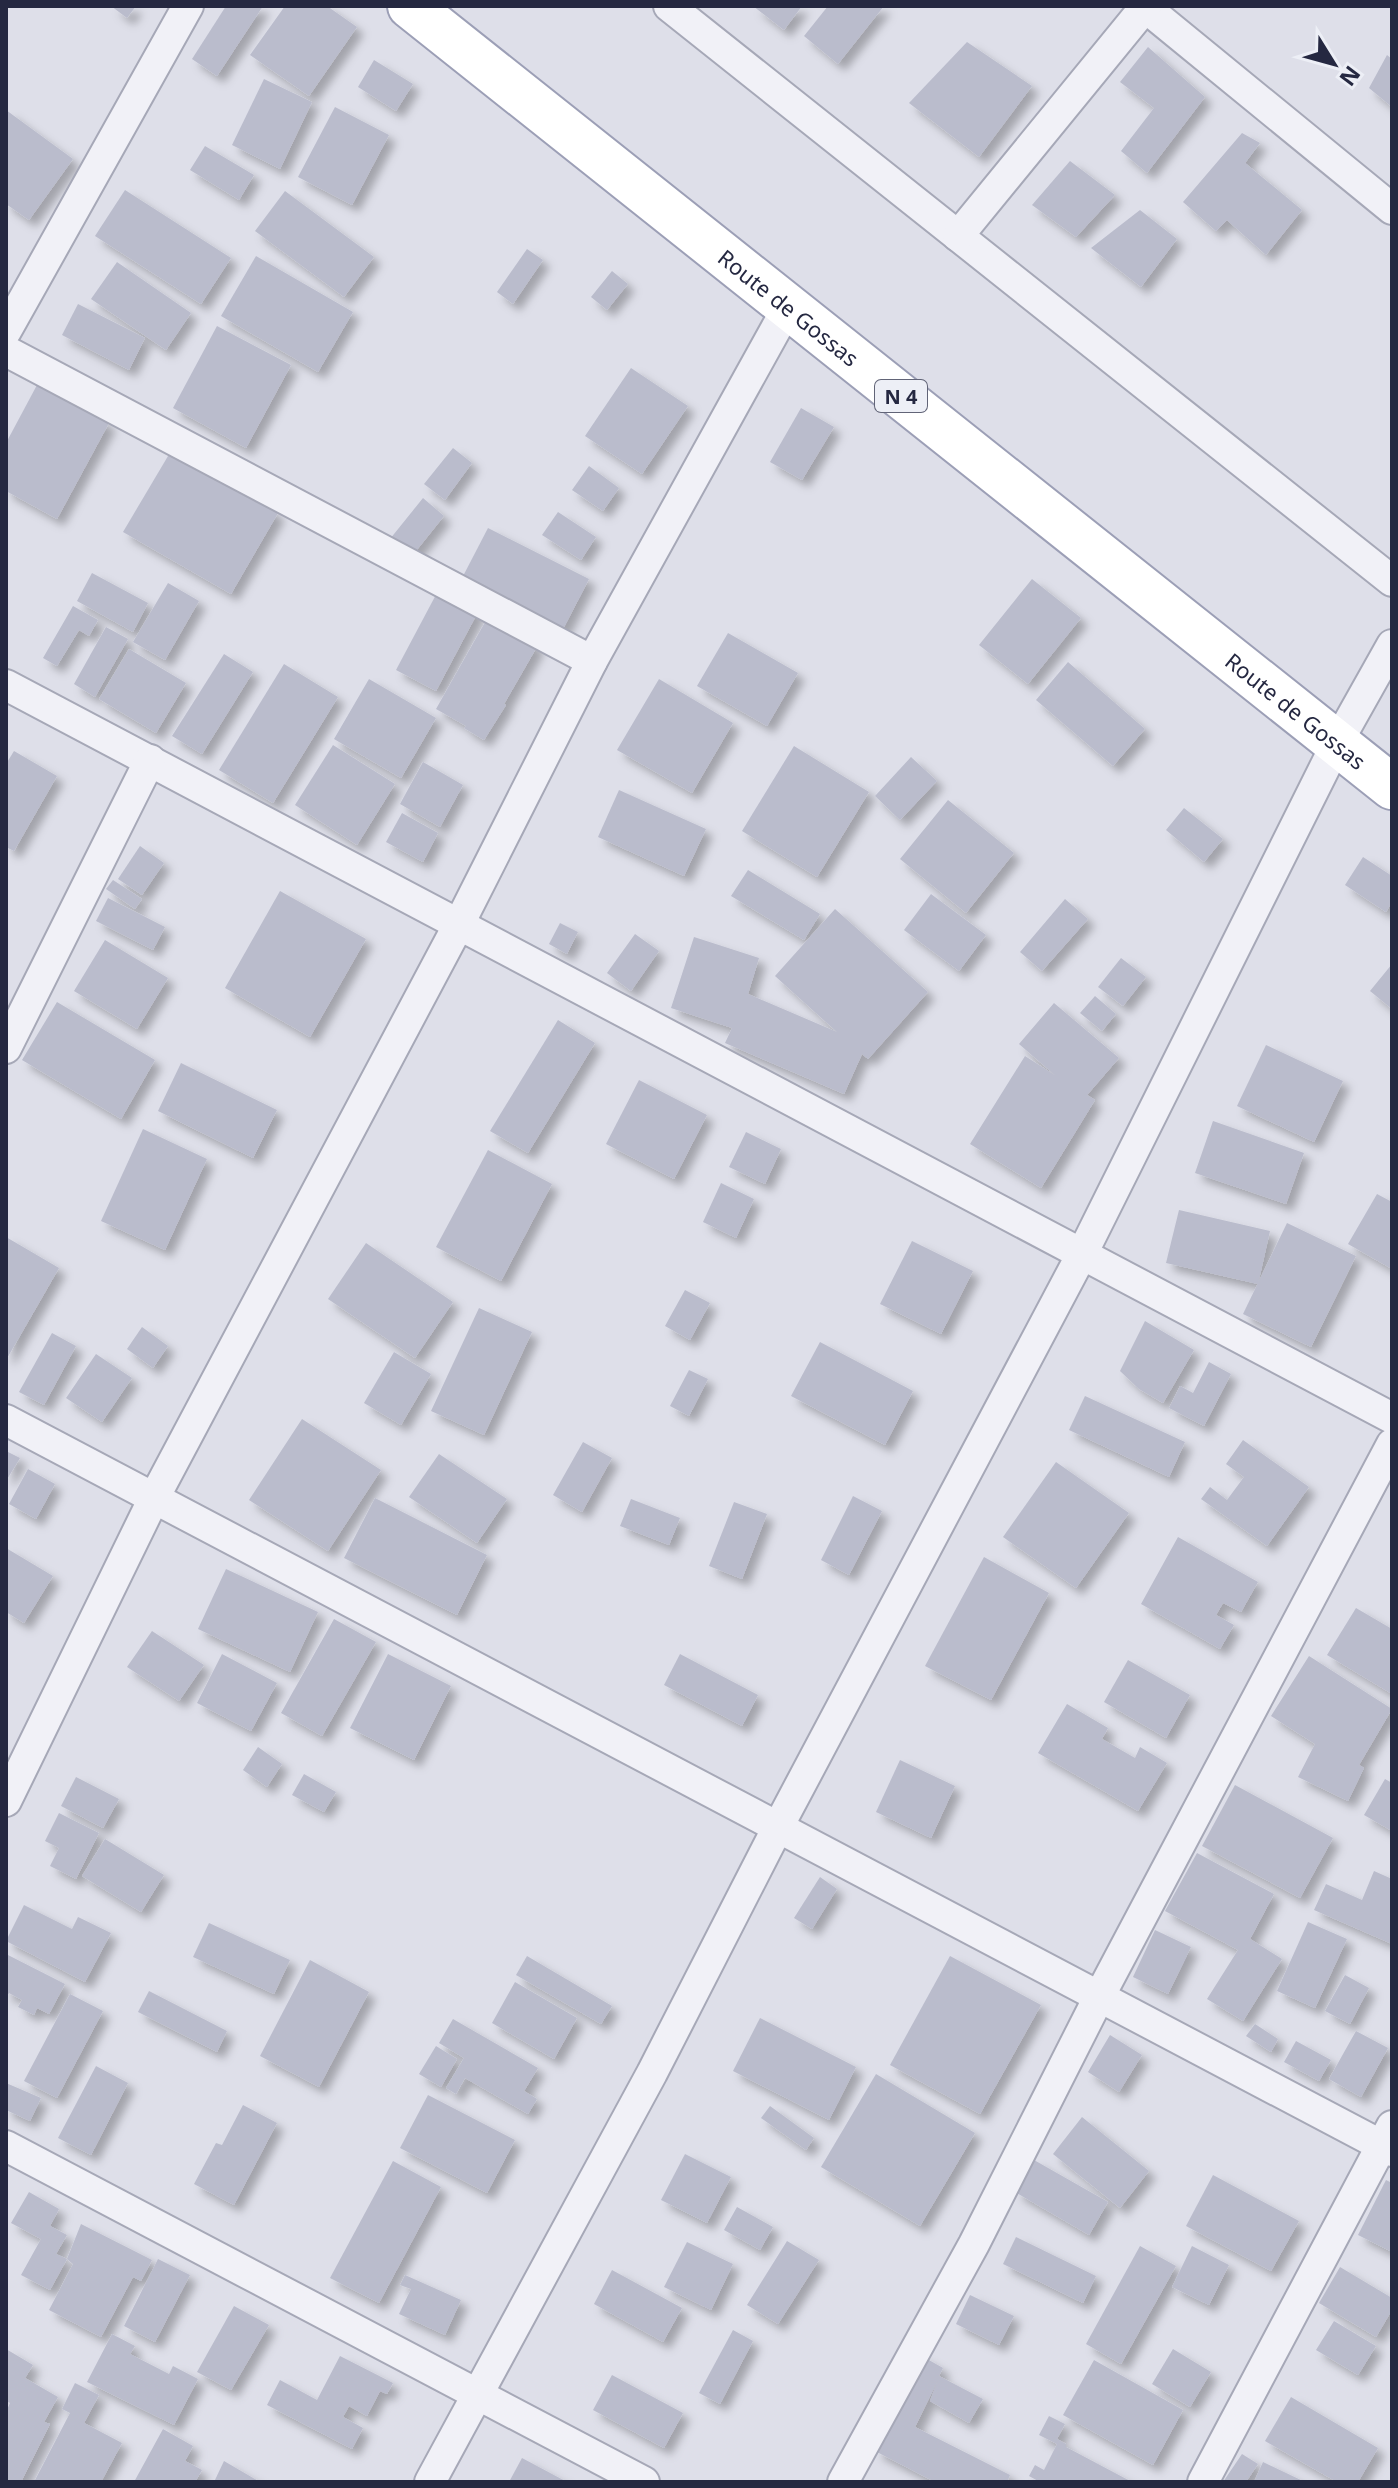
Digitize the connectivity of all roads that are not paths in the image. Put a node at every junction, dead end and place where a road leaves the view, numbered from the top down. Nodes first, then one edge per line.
1 (188, 6) edge
2 (410, 6) edge
3 (1145, 6) edge
4 (686, 11) edge
5 (1392, 209) edge
6 (958, 236) junction
7 (788, 307) junction
8 (6, 331) edge
9 (6, 351) edge
10 (1392, 581) edge
11 (1392, 645) edge
12 (592, 661) junction
13 (6, 685) edge
14 (1337, 743) junction
15 (150, 760) junction
16 (1392, 787) edge
17 (459, 924) junction
18 (6, 1048) edge
19 (1082, 1254) junction
20 (1392, 1418) edge
21 (6, 1420) edge
22 (1392, 1444) edge
23 (154, 1498) junction
24 (6, 1801) edge
25 (778, 1827) junction
26 (1099, 1997) junction
27 (1389, 2141) edge
28 (6, 2146) edge
29 (477, 2394) junction
30 (430, 2482) edge
31 (644, 2482) edge
32 (843, 2482) edge
33 (1203, 2482) edge

1 - 8 street
2 - 7 main road, Route de Gossas / N 4
3 - 5 street
3 - 6 street
4 - 6 street
6 - 10 street
7 - 12 street
7 - 14 main road, Route de Gossas / N 4
9 - 12 street
11 - 14 street
12 - 17 street
13 - 15 street
14 - 16 main road, Route de Gossas / N 4
14 - 19 street
15 - 17 street
15 - 18 street
17 - 19 street
17 - 23 street
19 - 20 street
19 - 25 street
21 - 23 street
22 - 26 street
23 - 24 street
23 - 25 street
25 - 26 street
25 - 29 street
26 - 27 street
26 - 32 street
27 - 33 street
28 - 29 street
29 - 30 street
29 - 31 street

